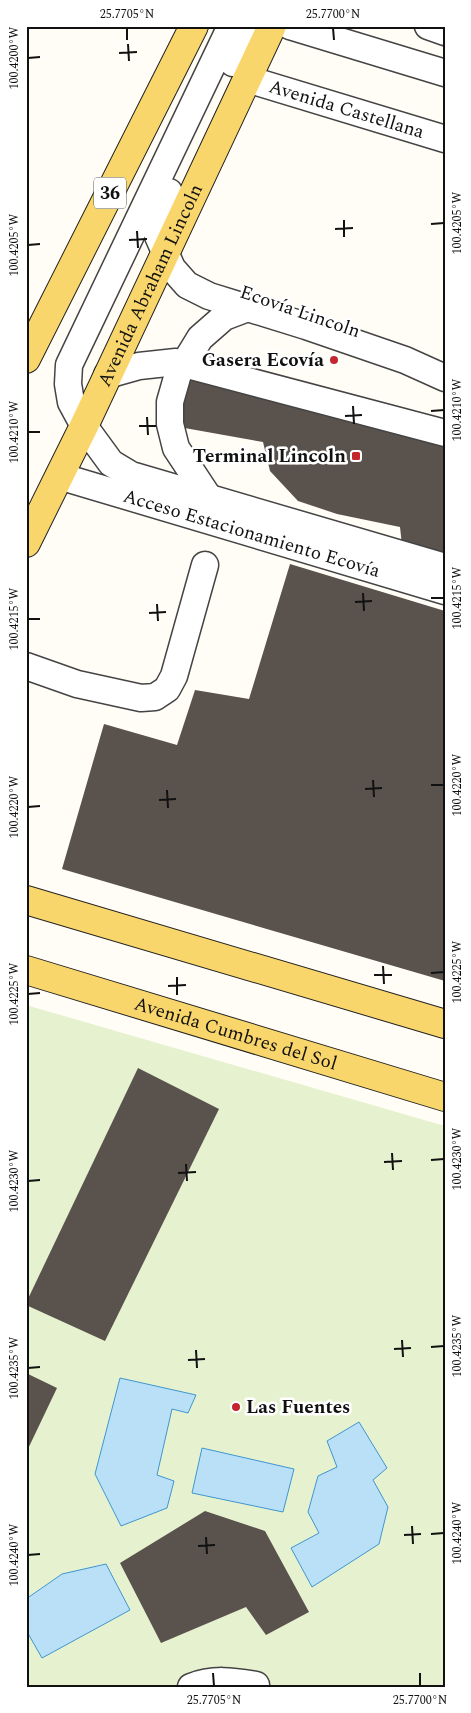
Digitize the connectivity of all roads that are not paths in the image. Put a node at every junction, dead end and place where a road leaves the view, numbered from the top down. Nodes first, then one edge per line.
1 (194, 26) edge
2 (231, 26) edge
3 (251, 26) edge
4 (272, 26) edge
5 (290, 26) edge
6 (428, 26) edge
7 (445, 32) edge
8 (445, 73) edge
9 (247, 79) junction
10 (445, 139) edge
11 (169, 246) junction
12 (245, 309) junction
13 (26, 359) edge
14 (184, 364) junction
15 (445, 364) edge
16 (107, 375) junction
17 (445, 378) edge
18 (84, 426) junction
19 (445, 432) edge
20 (59, 476) junction
21 (208, 498) junction
22 (26, 543) edge
23 (205, 565) dead end
24 (445, 568) edge
25 (445, 591) edge
26 (26, 666) edge
27 (26, 900) edge
28 (26, 970) edge
29 (445, 1024) edge
30 (445, 1097) edge
31 (256, 1684) dead end
32 (191, 1687) edge

1 - 13 main road, 36
2 - 18 street
3 - 11 street
4 - 9 main road, Avenida Abraham Lincoln
5 - 8 street
6 - 7 street
9 - 10 street, Avenida Castellana
9 - 11 main road, Avenida Abraham Lincoln
11 - 12 street
11 - 15 street, Ecovía Lincoln
11 - 16 main road, Avenida Abraham Lincoln
12 - 14 street
12 - 17 street
14 - 16 street
14 - 19 street
14 - 21 street
16 - 18 main road, Avenida Abraham Lincoln
18 - 20 main road, Avenida Abraham Lincoln
18 - 21 street
20 - 22 main road, Avenida Abraham Lincoln
20 - 25 street, Acceso Estacionamiento Ecovía
21 - 24 street
23 - 26 street
27 - 29 main road
28 - 30 main road, Avenida Cumbres del Sol
31 - 32 street

